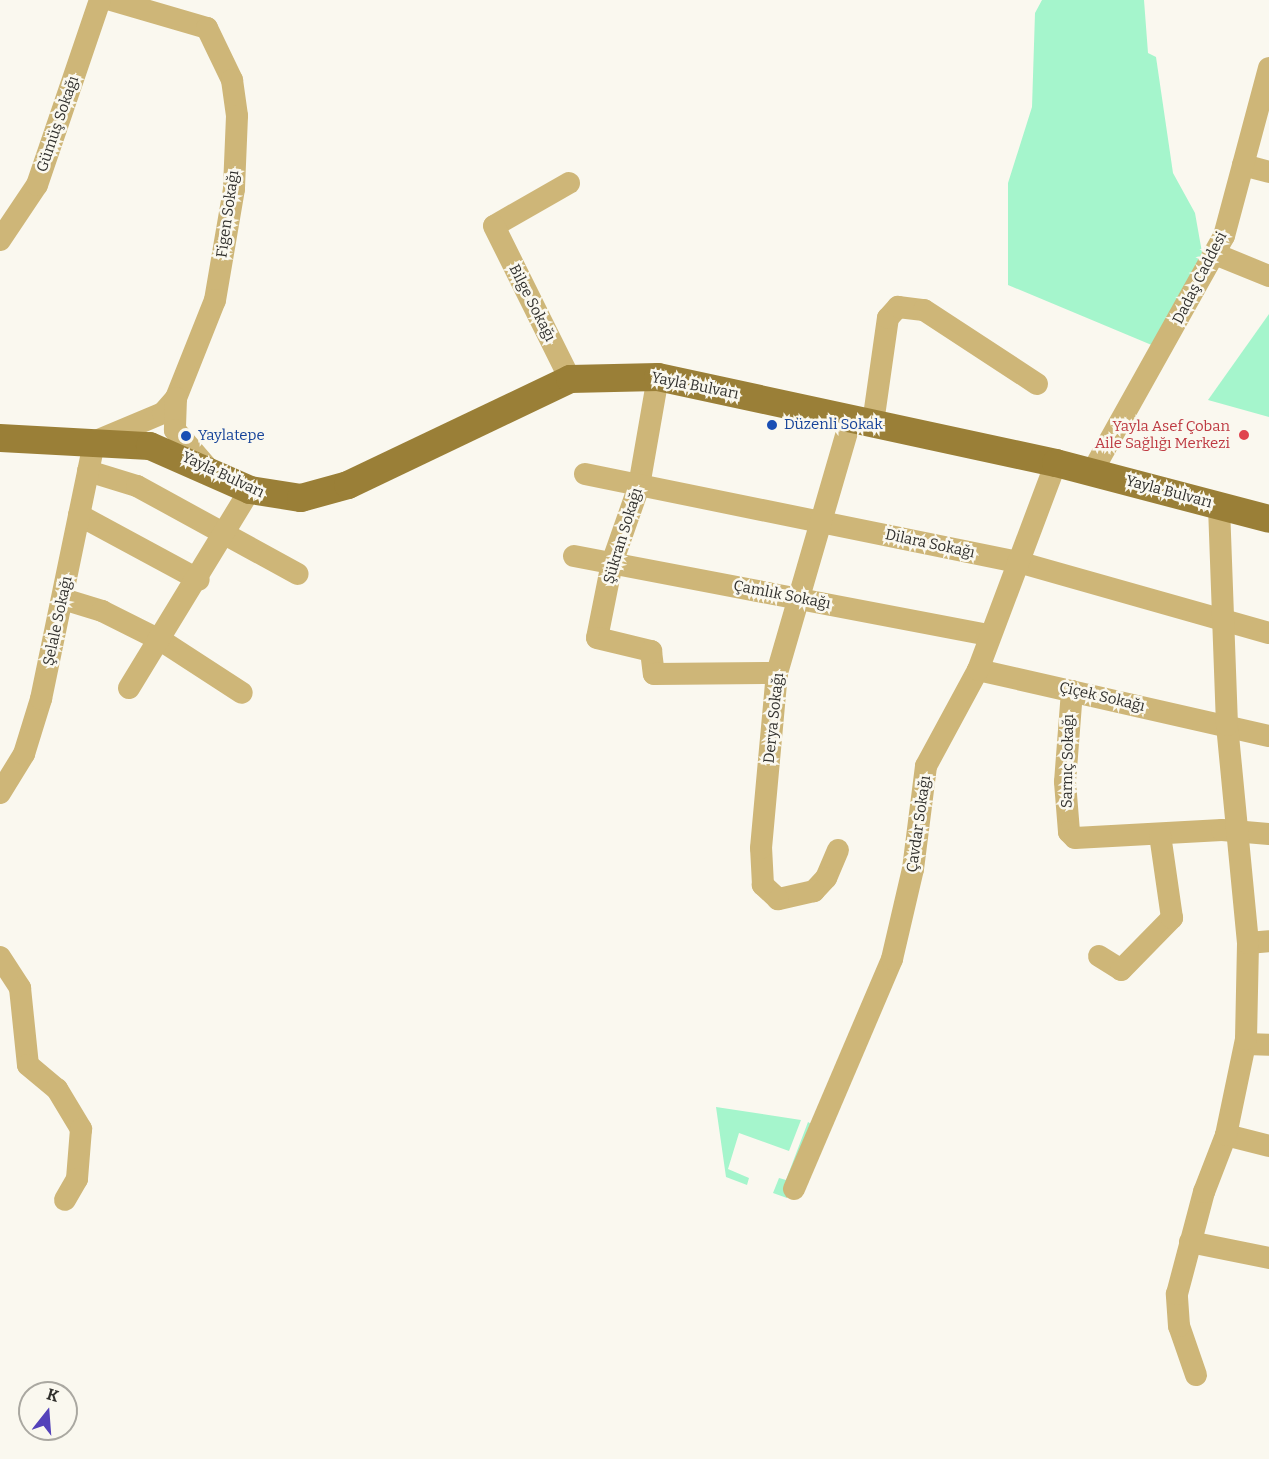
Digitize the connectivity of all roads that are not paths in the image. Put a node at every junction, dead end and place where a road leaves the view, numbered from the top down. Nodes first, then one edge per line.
1 (100, 0) edge
2 (111, 0) edge
3 (1269, 68) edge
4 (1243, 165) junction
5 (1269, 172) edge
6 (569, 183) dead end
7 (0, 240) edge
8 (1215, 254) junction
9 (1269, 276) edge
10 (657, 377) junction
11 (570, 379) junction
12 (1037, 384) dead end
13 (176, 398) junction
14 (862, 420) junction
15 (0, 438) edge
16 (93, 442) junction
17 (1056, 463) junction
18 (211, 470) junction
19 (88, 471) junction
20 (1092, 472) junction
21 (585, 474) dead end
22 (639, 486) junction
23 (250, 490) junction
24 (1219, 505) junction
25 (79, 515) junction
26 (1269, 519) edge
27 (822, 522) junction
28 (229, 532) junction
29 (574, 556) dead end
30 (1017, 562) junction
31 (612, 563) junction
32 (298, 574) dead end
33 (200, 580) junction
34 (798, 598) junction
35 (63, 599) junction
36 (1221, 620) junction
37 (1269, 633) edge
38 (990, 635) junction
39 (162, 641) junction
40 (978, 670) junction
41 (777, 673) junction
42 (129, 688) dead end
43 (1072, 691) junction
44 (242, 693) dead end
45 (1227, 725) junction
46 (1269, 735) edge
47 (0, 793) edge
48 (1236, 832) junction
49 (1269, 834) edge
50 (1160, 835) junction
51 (838, 850) dead end
52 (1258, 942) edge
53 (1099, 956) dead end
54 (0, 957) edge
55 (1246, 1044) junction
56 (1269, 1044) edge
57 (1226, 1135) junction
58 (1269, 1146) edge
59 (794, 1189) dead end
60 (64, 1200) dead end
61 (1190, 1242) junction
62 (1269, 1258) edge
63 (1196, 1375) dead end

1 - 7 street, Gümüş Sokağı
2 - 13 street, Figen Sokağı
3 - 4 street, Dadaş Caddesi
4 - 5 street
4 - 8 street, Dadaş Caddesi
6 - 11 street, Bilge Sokağı
8 - 9 street
8 - 20 street, Dadaş Caddesi
10 - 11 main road, Yayla Bulvarı
10 - 14 main road, Yayla Bulvarı
10 - 22 street, Şükran Sokağı
11 - 23 main road, Yayla Bulvarı
12 - 14 street, Derya Sokağı
13 - 16 street
13 - 18 street
14 - 17 main road, Yayla Bulvarı
14 - 27 street, Derya Sokağı
15 - 16 main road, Yayla Bulvarı
16 - 18 main road, Yayla Bulvarı
16 - 19 street, Şelale Sokağı
17 - 20 main road, Yayla Bulvarı
17 - 30 street, Çavdar Sokağı
18 - 23 main road, Yayla Bulvarı
19 - 25 street, Şelale Sokağı
19 - 28 street
20 - 24 main road, Yayla Bulvarı
21 - 22 street, Dilara Sokağı
22 - 27 street, Dilara Sokağı
22 - 31 street, Şükran Sokağı
23 - 28 street
24 - 26 main road, Yayla Bulvarı
24 - 36 street
25 - 33 street
25 - 35 street, Şelale Sokağı
27 - 30 street, Dilara Sokağı
27 - 34 street, Derya Sokağı
28 - 32 street
28 - 33 street
29 - 31 street, Çamlık Sokağı
30 - 36 street, Dilara Sokağı
30 - 38 street, Çavdar Sokağı
31 - 34 street, Çamlık Sokağı
31 - 41 street, Şükran Sokağı
33 - 39 street
34 - 38 street, Çamlık Sokağı
34 - 41 street, Derya Sokağı
35 - 39 street
35 - 47 street, Şelale Sokağı
36 - 37 street, Dilara Sokağı
36 - 45 street
38 - 40 street, Çavdar Sokağı
39 - 42 street
39 - 44 street
40 - 43 street, Çiçek Sokağı
40 - 59 street, Çavdar Sokağı
41 - 51 street, Derya Sokağı
43 - 45 street, Çiçek Sokağı
43 - 50 street, Sarnıç Sokağı
45 - 46 street, Çiçek Sokağı
45 - 48 street
48 - 49 street
48 - 50 street
48 - 52 street
50 - 53 street
52 - 55 street
54 - 60 street
55 - 56 street
55 - 57 street
57 - 58 street
57 - 61 street
61 - 62 street
61 - 63 street

